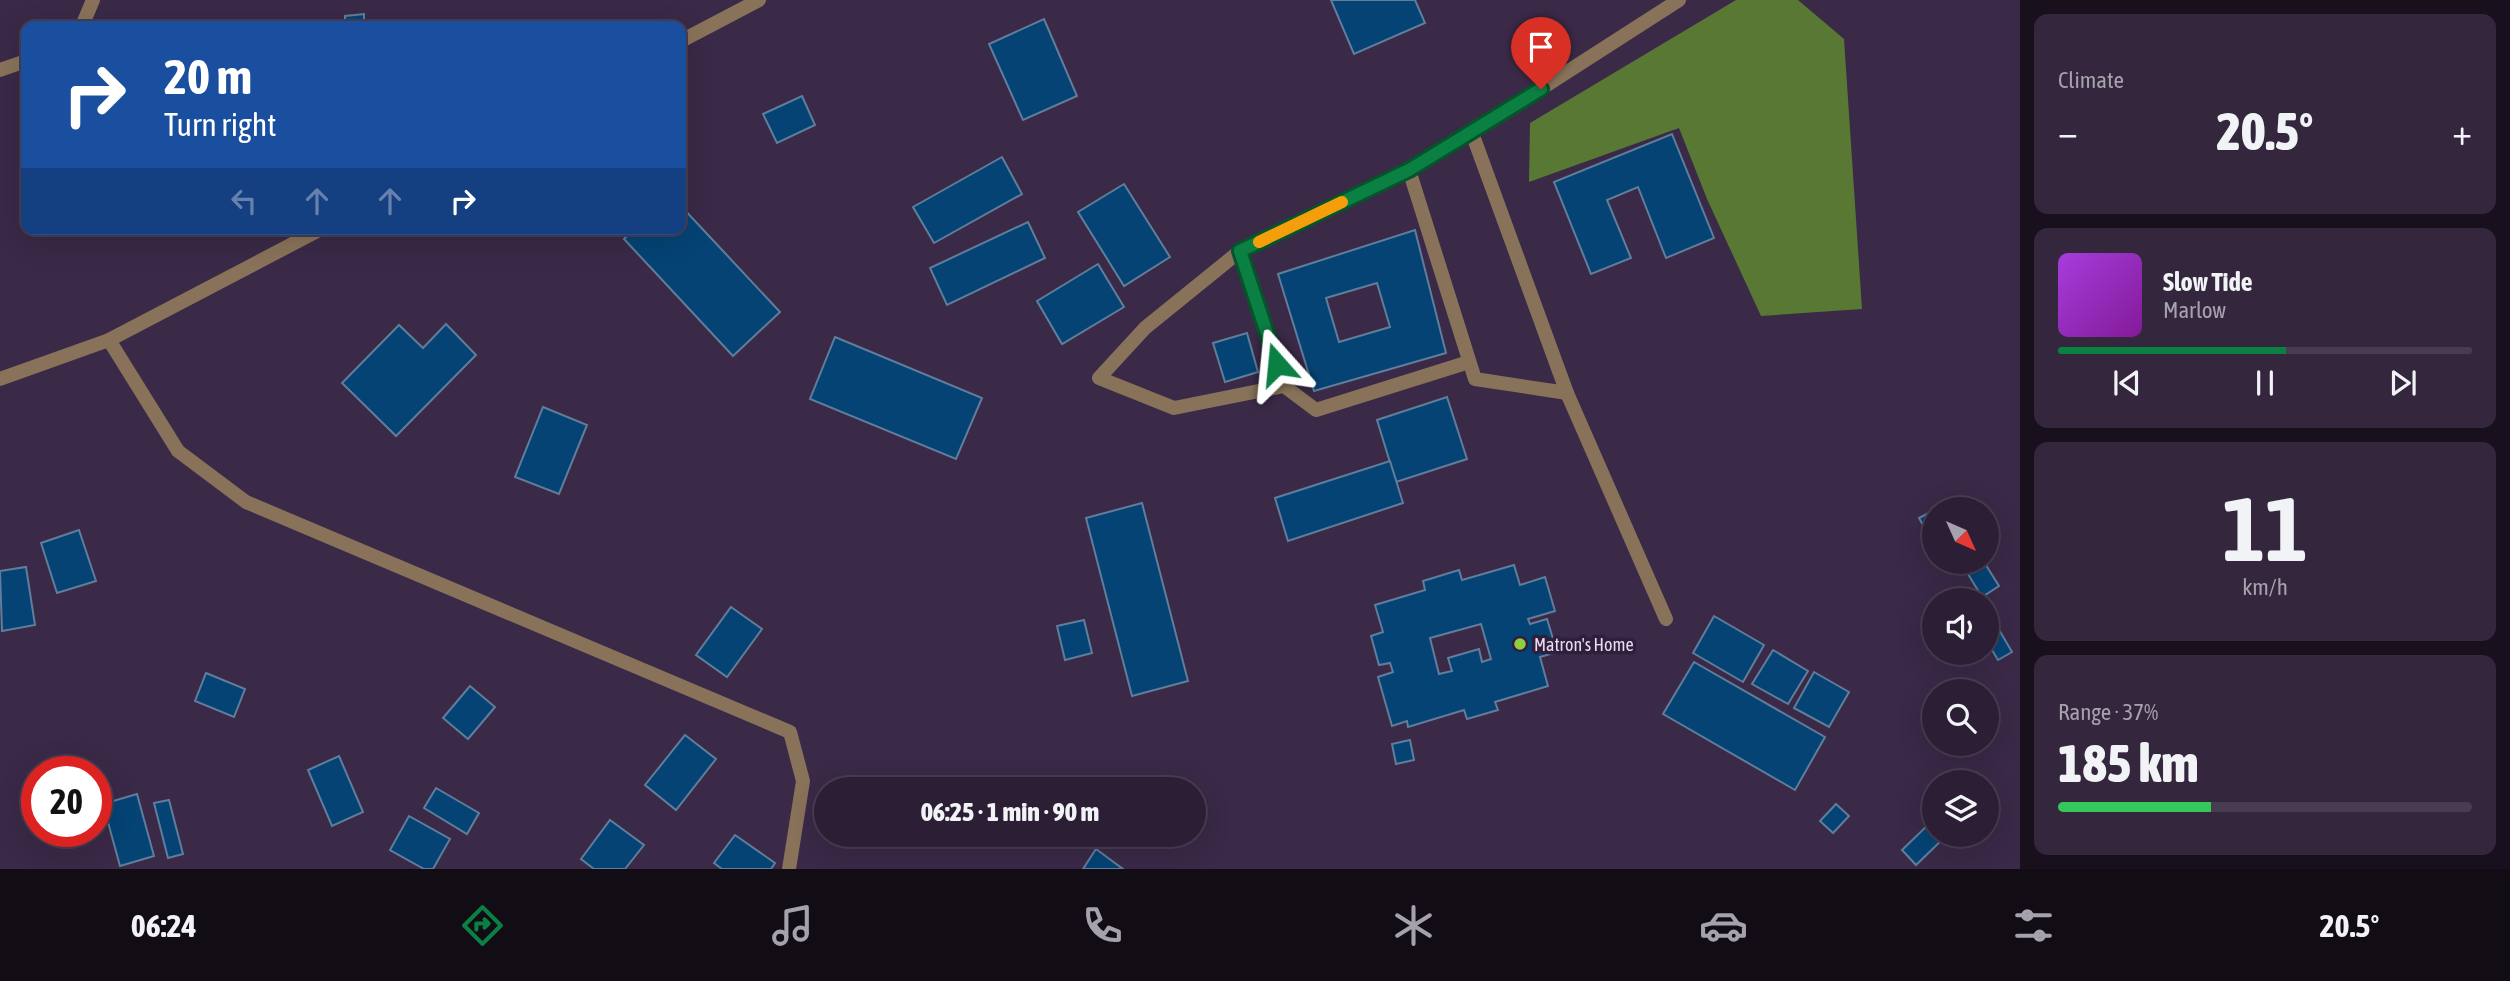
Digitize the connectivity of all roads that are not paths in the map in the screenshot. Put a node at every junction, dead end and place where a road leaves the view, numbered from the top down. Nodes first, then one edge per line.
1 (93, 0) edge
2 (759, 0) edge
3 (1679, 0) edge
4 (84, 21) edge
5 (686, 38) edge
6 (21, 63) edge
7 (0, 69) edge
8 (1472, 133) junction
9 (1409, 170) junction
10 (310, 235) edge
11 (1240, 251) junction
12 (109, 340) junction
13 (1469, 362) junction
14 (0, 379) edge
15 (1284, 386) junction
16 (1567, 393) junction
17 (1666, 619) dead end
18 (789, 869) edge

1 - 4 street
2 - 5 street
3 - 8 street
6 - 7 street
8 - 9 street
8 - 16 street
9 - 11 street
9 - 13 street
10 - 12 street
11 - 15 street
11 - 15 street
12 - 14 street
12 - 18 street
13 - 15 street
13 - 16 street
16 - 17 street

